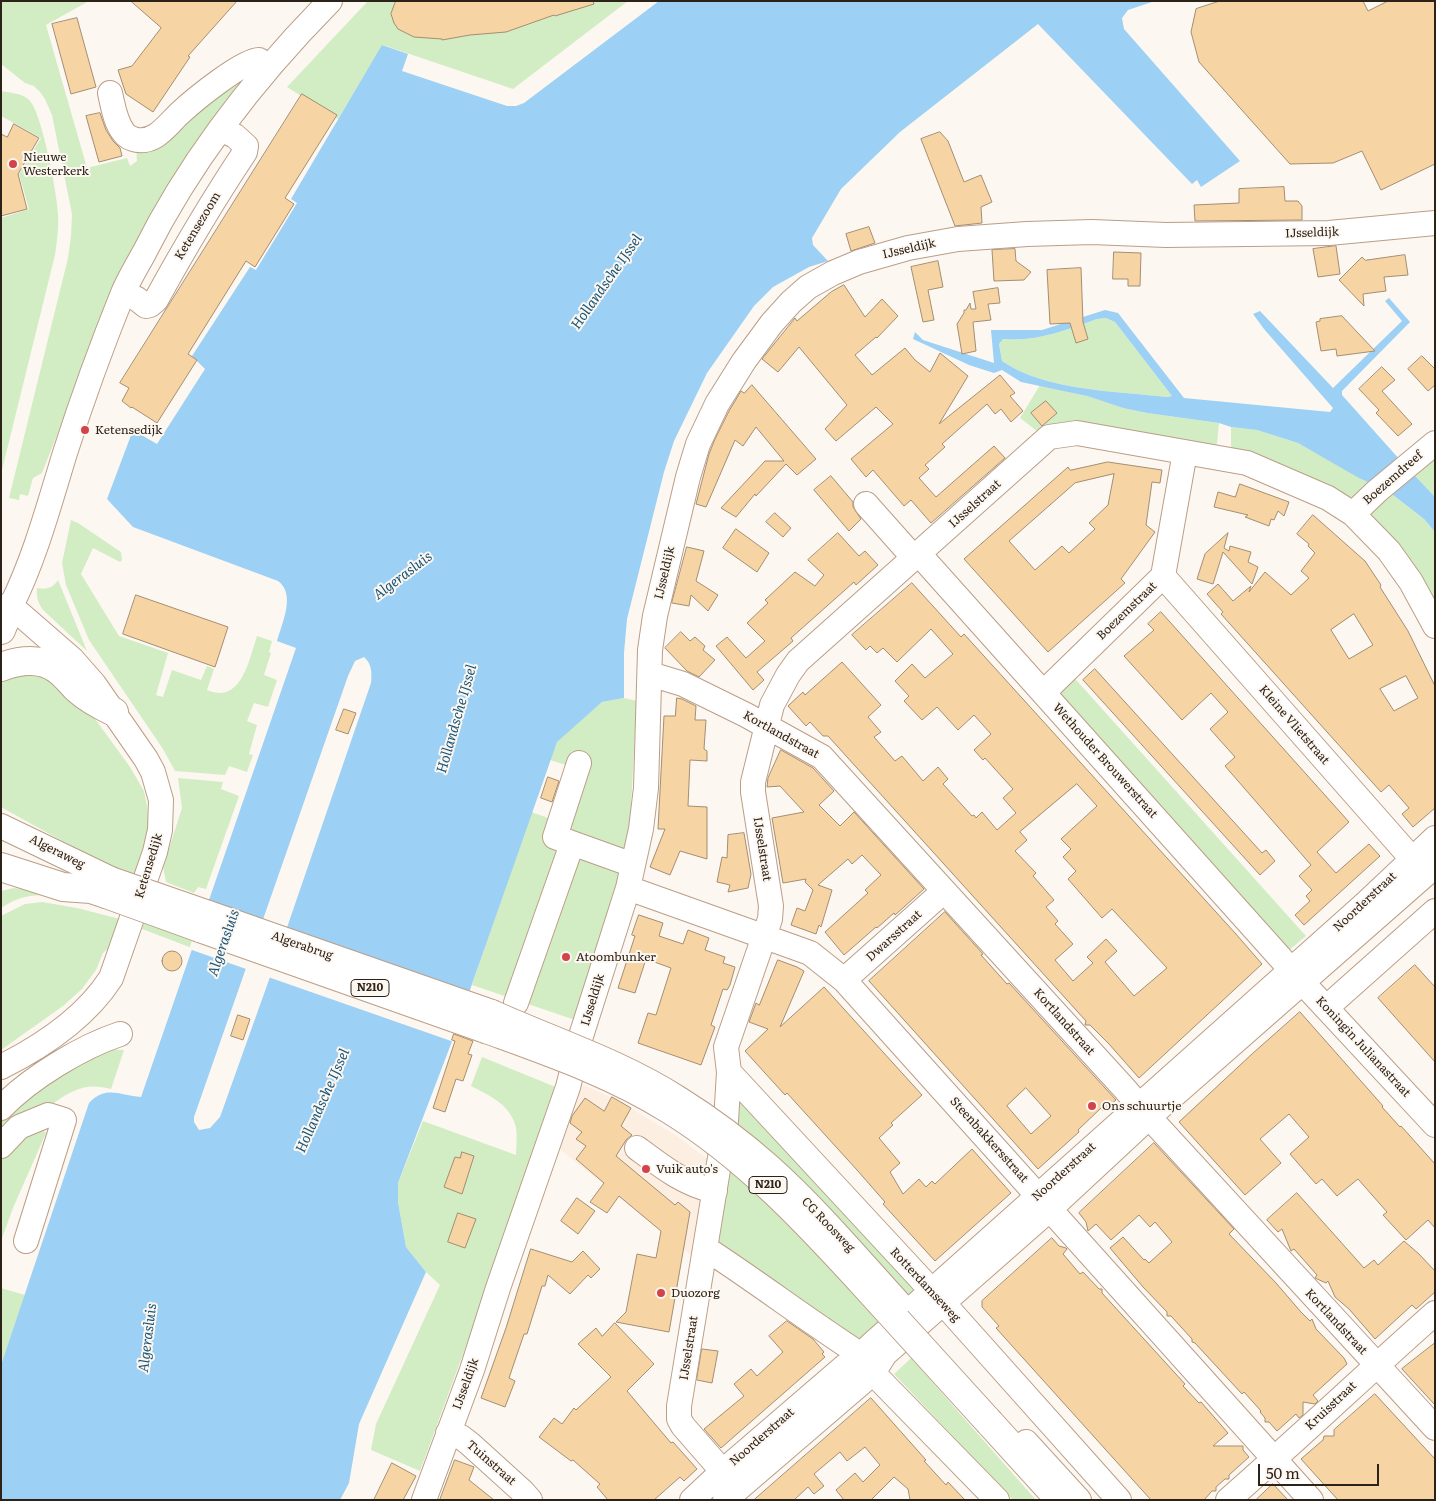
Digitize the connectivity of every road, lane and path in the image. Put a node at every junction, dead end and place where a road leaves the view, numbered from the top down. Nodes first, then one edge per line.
1 (330, 1) edge
2 (269, 67) junction
3 (110, 93) dead end
4 (221, 129) junction
5 (1435, 224) edge
6 (124, 292) junction
7 (1435, 443) edge
8 (1185, 452) junction
9 (866, 504) dead end
10 (1353, 514) junction
11 (916, 556) junction
12 (1163, 576) junction
13 (4, 617) edge
14 (1435, 626) edge
15 (1, 667) edge
16 (650, 674) junction
17 (1044, 692) junction
18 (114, 712) junction
19 (766, 727) junction
20 (579, 763) dead end
21 (3, 831) edge
22 (1435, 838) edge
23 (572, 844) junction
24 (633, 865) junction
25 (1424, 866) edge
26 (1, 867) edge
27 (29, 877) junction
28 (1, 886) edge
29 (103, 888) junction
30 (628, 888) junction
31 (944, 891) junction
32 (1435, 911) edge
33 (764, 936) junction
34 (1296, 976) junction
35 (844, 980) junction
36 (516, 1003) dead end
37 (1326, 1008) junction
38 (489, 1020) joint
39 (120, 1034) dead end
40 (1, 1067) edge
41 (729, 1072) junction
42 (1, 1108) edge
43 (1144, 1111) junction
44 (1435, 1126) edge
45 (1, 1146) edge
46 (637, 1148) dead end
47 (714, 1191) junction
48 (1044, 1202) junction
49 (26, 1241) dead end
50 (705, 1248) junction
51 (938, 1298) junction
52 (1435, 1313) edge
53 (869, 1365) junction
54 (1376, 1365) junction
55 (995, 1418) junction
56 (1435, 1428) edge
57 (448, 1433) junction
58 (1274, 1460) junction
59 (728, 1486) edge
60 (424, 1500) edge
61 (530, 1500) edge
62 (692, 1500) edge
63 (996, 1500) edge
64 (1060, 1500) edge
65 (1078, 1500) edge
66 (1119, 1500) edge
67 (1228, 1500) edge
68 (1311, 1500) edge

1 - 2 street, Ketensedijk
2 - 3 street
2 - 4 street, Ketensedijk
4 - 6 street, Ketensedijk
4 - 6 street, Ketensezoom
5 - 16 street, IJsseldijk
6 - 13 street, Ketensedijk
7 - 10 street, Boezemdreef
8 - 10 street, IJsselstraat
8 - 11 street, IJsselstraat
8 - 12 street, Boezemstraat
9 - 11 street, Wethouder Brouwerstraat
10 - 14 street, IJsselstraat
11 - 17 street, Wethouder Brouwerstraat
11 - 19 street, IJsselstraat
12 - 17 street, Boezemstraat
12 - 25 street, Kleine Vlietstraat
13 - 18 street, Ketensedijk
15 - 18 main road
16 - 19 street, Kortlandstraat
16 - 24 street, IJsseldijk
17 - 34 street, Wethouder Brouwerstraat
18 - 40 street, Ketensedijk
19 - 31 street, Kortlandstraat
19 - 33 street, IJsselstraat
20 - 23 street
21 - 29 main road, Algeraweg / N210
22 - 25 street, Noorderstraat
23 - 24 street
23 - 36 street
24 - 30 street, IJsseldijk
25 - 34 street, Noorderstraat
26 - 27 main road, Algeraweg / N210
27 - 28 main road
27 - 29 main road, Algeraweg / N210
29 - 38 main road, Algerabrug / N210, bridge
30 - 33 street, Steenbakkersstraat
30 - 57 street, IJsseldijk
31 - 35 street, Dwarsstraat
31 - 43 street, Kortlandstraat
32 - 37 street
33 - 35 street, Steenbakkersstraat
33 - 41 street, IJsselstraat
34 - 37 street, Koningin Julianastraat
34 - 43 street, Noorderstraat
35 - 48 street, Steenbakkersstraat
37 - 44 street, Koningin Julianastraat
38 - 55 main road, CG Roosweg / N210, bridge
39 - 42 street
41 - 47 street, IJsselstraat
41 - 51 street, Rotterdamseweg
43 - 48 street, Noorderstraat
43 - 54 street, Kortlandstraat
45 - 49 street
46 - 47 street
47 - 50 street, IJsselstraat
48 - 51 street, Noorderstraat
48 - 58 street, Steenbakkersstraat
50 - 53 street
50 - 59 street, IJsselstraat
51 - 53 street, Noorderstraat
51 - 66 street, Rotterdamseweg
52 - 54 street, Kruisstraat
53 - 59 street, Noorderstraat
53 - 63 street
54 - 56 street, Kortlandstraat
54 - 58 street, Kruisstraat
55 - 64 main road, CG Roosweg / N210
55 - 65 street, CG Roosweg
57 - 60 street, IJsseldijk
57 - 61 street, Tuinstraat
58 - 67 street, Kruisstraat
58 - 68 street, Steenbakkersstraat
59 - 62 street, Noorderstraat

